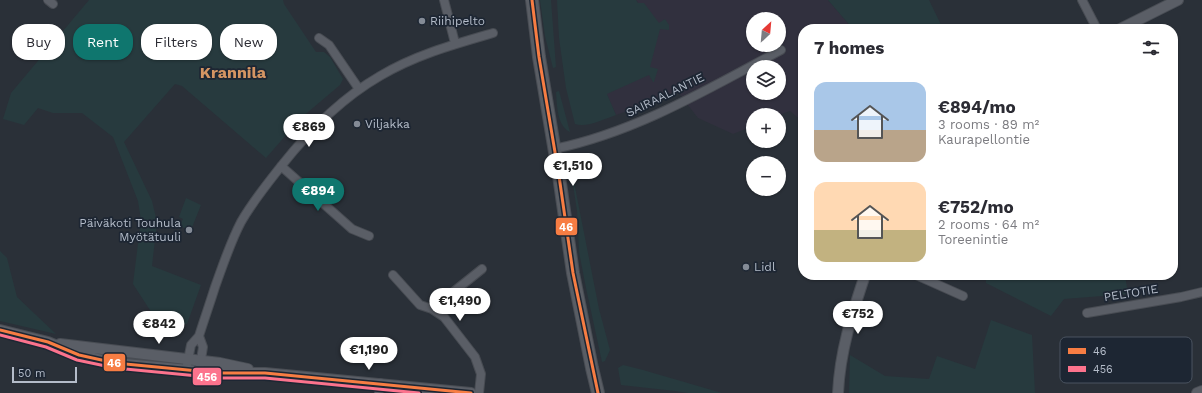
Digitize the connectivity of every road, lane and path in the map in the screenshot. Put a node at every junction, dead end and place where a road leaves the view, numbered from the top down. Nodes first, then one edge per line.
1 (444, 0) edge
2 (532, 0) edge
3 (1082, 0) edge
4 (1178, 0) edge
5 (1094, 24) edge
6 (1130, 24) edge
7 (493, 33) dead end
8 (319, 38) dead end
9 (456, 43) junction
10 (777, 52) edge
11 (359, 89) junction
12 (554, 149) junction
13 (281, 166) junction
14 (369, 236) dead end
15 (482, 269) dead end
16 (393, 275) dead end
17 (863, 280) edge
18 (927, 280) edge
19 (1202, 292) edge
20 (963, 296) dead end
21 (432, 309) junction
22 (1087, 313) dead end
23 (0, 330) edge
24 (199, 336) junction
25 (48, 342) junction
26 (189, 359) junction
27 (201, 361) junction
28 (187, 370) junction
29 (200, 371) junction
30 (265, 373) junction
31 (384, 388) edge
32 (1202, 392) edge
33 (471, 393) edge
34 (479, 393) edge
35 (598, 393) edge
36 (838, 393) edge
37 (1197, 393) edge

1 - 9 street
2 - 12 main road
3 - 5 street
4 - 6 street
7 - 9 street
8 - 11 street
9 - 11 street
10 - 12 street, SAIRAALANTIE
11 - 13 street
12 - 35 main road
13 - 14 street
13 - 24 street
15 - 21 street
16 - 21 street
17 - 36 street
18 - 20 street
19 - 22 street, PELTOTIE
21 - 34 street
23 - 25 street
24 - 26 street
24 - 27 street
25 - 26 street
25 - 28 street
26 - 27 street
26 - 28 street
27 - 29 street
27 - 30 street
28 - 29 street
29 - 30 street
30 - 31 street
31 - 33 street
32 - 37 street

